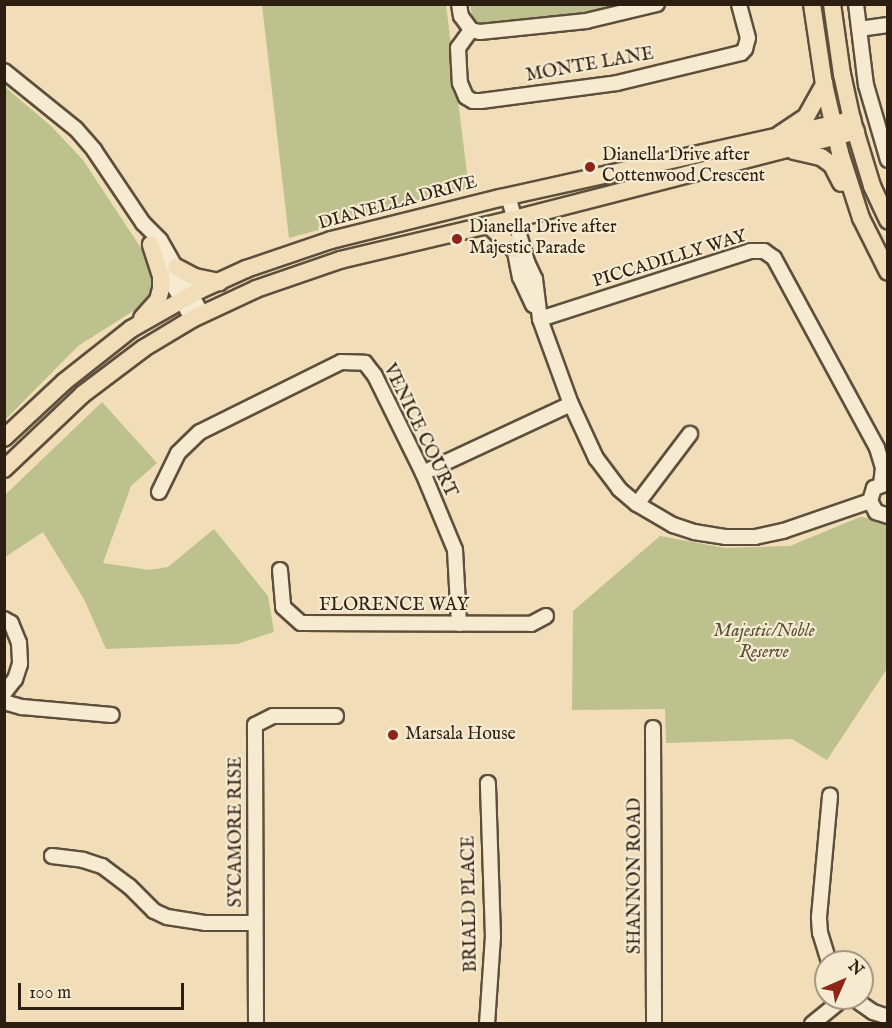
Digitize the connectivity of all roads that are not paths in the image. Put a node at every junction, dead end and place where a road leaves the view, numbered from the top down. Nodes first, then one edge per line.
1 (459, 4) edge
2 (657, 4) edge
3 (739, 4) edge
4 (812, 4) edge
5 (832, 4) edge
6 (855, 4) edge
7 (888, 25) edge
8 (859, 29) junction
9 (471, 30) junction
10 (4, 71) edge
11 (824, 84) junction
12 (854, 126) junction
13 (834, 131) junction
14 (778, 144) junction
15 (888, 160) edge
16 (504, 197) junction
17 (510, 220) junction
18 (888, 221) edge
19 (143, 223) junction
20 (489, 225) junction
21 (151, 245) junction
22 (514, 249) junction
23 (176, 267) junction
24 (886, 268) edge
25 (219, 282) junction
26 (186, 298) junction
27 (539, 315) junction
28 (197, 316) junction
29 (131, 329) junction
30 (571, 404) junction
31 (690, 434) dead end
32 (4, 438) edge
33 (4, 469) edge
34 (423, 473) junction
35 (884, 484) edge
36 (159, 492) dead end
37 (870, 501) junction
38 (637, 504) junction
39 (888, 516) edge
40 (280, 570) dead end
41 (546, 616) dead end
42 (4, 619) edge
43 (459, 624) junction
44 (4, 693) edge
45 (4, 702) edge
46 (111, 715) dead end
47 (336, 716) dead end
48 (653, 728) dead end
49 (488, 783) dead end
50 (830, 795) dead end
51 (52, 856) dead end
52 (255, 923) junction
53 (825, 950) edge
54 (829, 1010) edge
55 (870, 1010) edge
56 (888, 1017) edge
57 (256, 1023) edge
58 (487, 1023) edge
59 (654, 1023) edge
60 (812, 1023) edge

1 - 9 street
2 - 9 street
3 - 9 street, MONTE LANE
4 - 11 main road
5 - 12 main road
6 - 8 street
7 - 8 street
8 - 15 street
10 - 19 street
11 - 13 main road
11 - 14 main road
12 - 13 main road, DIANELLA DRIVE
12 - 18 main road
13 - 14 main road, DIANELLA DRIVE
13 - 24 main road
14 - 16 main road, DIANELLA DRIVE
14 - 17 main road, DIANELLA DRIVE
14 - 24 main road
16 - 17 street
16 - 25 main road, DIANELLA DRIVE
17 - 20 main road, DIANELLA DRIVE
17 - 22 street
17 - 27 street
19 - 21 street
19 - 23 street
20 - 22 main road
20 - 28 main road, DIANELLA DRIVE
21 - 26 street
21 - 29 main road
22 - 27 street
23 - 25 main road
23 - 26 street
25 - 26 main road, DIANELLA DRIVE
26 - 28 street
26 - 29 main road, DIANELLA DRIVE
27 - 30 street
27 - 35 street, PICCADILLY WAY
28 - 33 main road, DIANELLA DRIVE
29 - 32 main road, DIANELLA DRIVE
30 - 34 street
30 - 38 street
31 - 38 street
34 - 36 street, VENICE COURT
34 - 43 street, VENICE COURT
35 - 37 street
37 - 38 street
37 - 39 street
40 - 43 street, FLORENCE WAY
41 - 43 street, FLORENCE WAY
42 - 44 street
45 - 46 street
47 - 52 street, SYCAMORE RISE
48 - 59 street, SHANNON ROAD
49 - 58 street, BRIALD PLACE
50 - 53 street
51 - 52 street
52 - 57 street, SYCAMORE RISE
54 - 60 street
55 - 56 street

